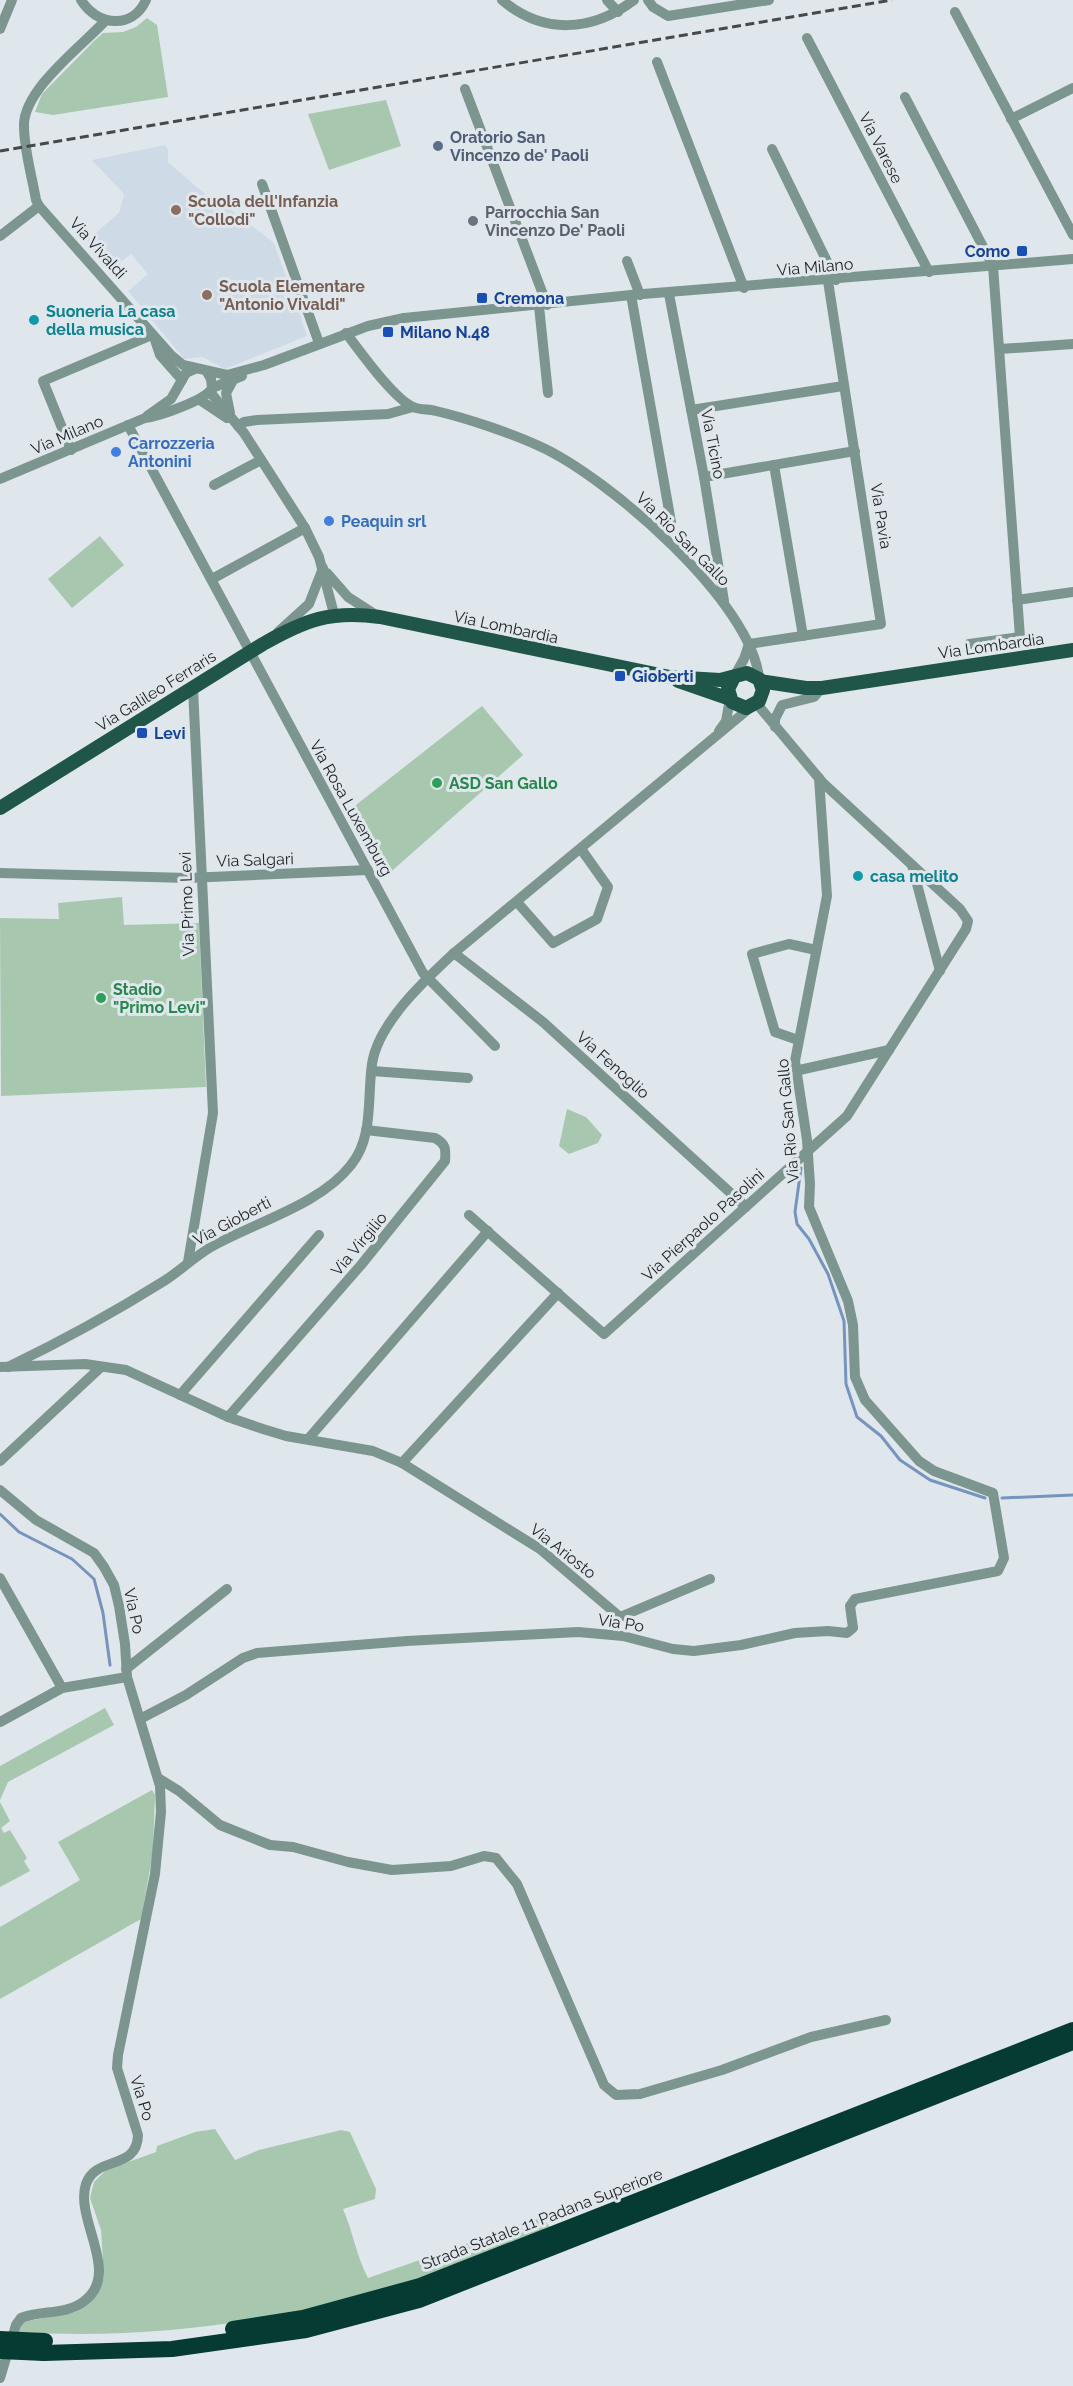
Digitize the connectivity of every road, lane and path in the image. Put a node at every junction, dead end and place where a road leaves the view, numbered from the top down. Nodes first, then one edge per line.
1 (12, 0) edge
2 (81, 0) edge
3 (146, 0) edge
4 (502, 0) edge
5 (608, 0) edge
6 (634, 0) edge
7 (648, 0) edge
8 (769, 0) edge
9 (618, 12) junction
10 (955, 12) dead end
11 (105, 21) junction
12 (0, 29) edge
13 (807, 38) dead end
14 (657, 62) dead end
15 (1073, 88) edge
16 (465, 89) dead end
17 (905, 97) dead end
18 (1011, 119) junction
19 (772, 149) dead end
20 (262, 184) dead end
21 (39, 206) junction
22 (1073, 235) edge
23 (0, 236) edge
24 (1073, 259) edge
25 (627, 261) dead end
26 (993, 266) junction
27 (929, 272) junction
28 (832, 280) junction
29 (744, 288) junction
30 (669, 294) junction
31 (635, 295) junction
32 (543, 306) junction
33 (346, 333) junction
34 (153, 337) junction
35 (319, 343) junction
36 (1073, 344) edge
37 (1000, 349) junction
38 (264, 365) junction
39 (195, 369) junction
40 (207, 372) junction
41 (181, 382) junction
42 (232, 382) junction
43 (843, 386) junction
44 (211, 390) junction
45 (548, 393) dead end
46 (197, 400) junction
47 (413, 407) junction
48 (691, 410) junction
49 (145, 418) junction
50 (236, 424) junction
51 (128, 425) junction
52 (71, 450) junction
53 (855, 452) junction
54 (261, 460) junction
55 (774, 465) junction
56 (704, 477) junction
57 (0, 479) edge
58 (214, 485) dead end
59 (671, 522) dead end
60 (305, 528) junction
61 (323, 568) junction
62 (212, 579) junction
63 (1073, 592) edge
64 (1017, 600) junction
65 (724, 601) junction
66 (334, 614) junction
67 (380, 617) junction
68 (803, 636) junction
69 (748, 644) junction
70 (969, 644) dead end
71 (257, 648) junction
72 (1073, 650) edge
73 (670, 677) junction
74 (734, 677) junction
75 (759, 680) junction
76 (193, 688) junction
77 (806, 688) junction
78 (822, 688) junction
79 (730, 699) junction
80 (756, 703) junction
81 (775, 727) junction
82 (718, 734) junction
83 (819, 778) junction
84 (0, 808) edge
85 (581, 849) junction
86 (912, 864) junction
87 (368, 870) junction
88 (0, 873) edge
89 (201, 877) junction
90 (517, 902) junction
91 (816, 950) junction
92 (454, 953) junction
93 (940, 971) junction
94 (427, 978) junction
95 (798, 1040) junction
96 (495, 1046) dead end
97 (889, 1050) junction
98 (372, 1071) junction
99 (795, 1071) junction
100 (468, 1078) dead end
101 (366, 1130) junction
102 (807, 1151) junction
103 (746, 1207) junction
104 (469, 1215) dead end
105 (488, 1231) junction
106 (319, 1235) dead end
107 (188, 1262) junction
108 (558, 1293) junction
109 (101, 1366) junction
110 (4, 1367) edge
111 (180, 1395) junction
112 (228, 1417) junction
113 (309, 1438) junction
114 (0, 1461) edge
115 (402, 1463) junction
116 (0, 1490) edge
117 (993, 1493) joint
118 (0, 1578) edge
119 (710, 1579) dead end
120 (227, 1589) dead end
121 (126, 1673) junction
122 (62, 1688) junction
123 (140, 1719) junction
124 (0, 1722) edge
125 (158, 1778) junction
126 (886, 2020) dead end
127 (1073, 2030) edge
128 (1073, 2042) edge
129 (0, 2339) edge
130 (45, 2347) junction
131 (0, 2351) edge
132 (0, 2378) edge

1 - 12 street
2 - 11 street
3 - 11 street
4 - 9 street
5 - 9 street
6 - 9 street
7 - 8 street
10 - 18 street
11 - 21 street
13 - 27 street, Via Varese
14 - 29 street
15 - 18 street
16 - 32 street
17 - 26 street
18 - 22 street
19 - 28 street, Via Pavia
20 - 35 street
21 - 23 street
21 - 34 street, Via Vivaldi
24 - 26 street, Via Milano
25 - 31 street
26 - 27 street, Via Milano
26 - 37 street
27 - 28 street, Via Milano
28 - 29 street, Via Milano
28 - 43 street, Via Pavia
29 - 30 street, Via Milano
30 - 31 street, Via Milano
30 - 48 street, Via Ticino
31 - 32 street, Via Milano
31 - 59 street
32 - 33 street, Via Milano
32 - 45 street
33 - 35 street, Via Milano
33 - 47 street
34 - 39 street, Via Vivaldi
34 - 41 street, Via Vivaldi
34 - 52 street
35 - 38 street, Via Milano
36 - 37 street
37 - 64 street
38 - 40 street, Via Milano
38 - 42 street, Via Milano
39 - 40 street, Via Milano
39 - 41 street, Via Milano
40 - 44 street
41 - 46 street
41 - 49 street, Via Milano
42 - 44 street, Via Milano
42 - 50 street
43 - 48 street
43 - 53 street, Via Pavia
44 - 46 street, Via Milano
44 - 50 street
46 - 49 street, Via Milano
46 - 50 street
47 - 50 street, Via Rio San Gallo
47 - 65 street, Via Rio San Gallo
48 - 56 street, Via Ticino
49 - 51 street, Via Milano
50 - 54 street
51 - 52 street, Via Milano
51 - 62 street, Via Rosa Luxemburg
52 - 57 street, Via Milano
53 - 55 street
53 - 68 street, Via Pavia
54 - 58 street
54 - 60 street
55 - 56 street
55 - 68 street
56 - 65 street, Via Ticino
60 - 61 street
60 - 62 street
61 - 66 street
61 - 67 street
61 - 71 street
62 - 71 street, Via Rosa Luxemburg
63 - 64 street
64 - 70 street
65 - 69 street, Via Rio San Gallo
66 - 67 main road, Via Lombardia
66 - 71 main road, Via Galileo Ferraris
67 - 73 main road, Via Lombardia
68 - 69 street, Via Pavia
69 - 74 street
69 - 75 street, Via Rio San Gallo
71 - 76 main road, Via Galileo Ferraris
71 - 87 street, Via Rosa Luxemburg
72 - 78 main road, Via Lombardia
73 - 74 main road, Via Lombardia
73 - 79 main road, Via Lombardia
74 - 75 main road
74 - 79 main road
75 - 77 main road, Via Lombardia
75 - 80 main road
76 - 84 main road, Via Galileo Ferraris
76 - 89 street, Via Primo Levi
77 - 78 main road, Via Lombardia
77 - 80 main road, Via Lombardia
78 - 81 street
79 - 80 main road
79 - 82 street
80 - 81 street
80 - 82 street, Via Gioberti
81 - 83 street
82 - 85 street, Via Gioberti
83 - 86 street
83 - 91 street, Via Rio San Gallo
85 - 90 street, Via Gioberti
85 - 90 street
86 - 93 street
86 - 93 street, Via Pierpaolo Pasolini
87 - 89 street, Via Salgari
87 - 94 street, Via Rosa Luxemburg
88 - 89 street, Via Salgari
89 - 107 street, Via Primo Levi
90 - 92 street, Via Gioberti
91 - 95 street, Via Rio San Gallo
91 - 95 street
92 - 94 street, Via Gioberti
92 - 103 street, Via Fenoglio
93 - 97 street, Via Pierpaolo Pasolini
94 - 96 street
94 - 98 street, Via Gioberti
95 - 99 street, Via Rio San Gallo
97 - 99 street
97 - 102 street, Via Pierpaolo Pasolini
98 - 100 street
98 - 101 street, Via Gioberti
99 - 102 street, Via Rio San Gallo
101 - 107 street, Via Gioberti
101 - 112 street, Via Virgilio
102 - 103 street, Via Pierpaolo Pasolini
102 - 117 street, Via Rio San Gallo
103 - 108 street, Via Pierpaolo Pasolini
104 - 105 street, Via Pierpaolo Pasolini
105 - 108 street, Via Pierpaolo Pasolini
105 - 113 street
106 - 111 street
107 - 110 street, Via Gioberti
108 - 115 street
109 - 110 street
109 - 111 street
109 - 114 street
111 - 112 street
112 - 113 street
113 - 115 street
115 - 119 street, Via Ariosto
116 - 121 street, Via Po
117 - 123 street, Via Po
118 - 122 street
120 - 121 street
121 - 122 street
121 - 123 street, Via Po
122 - 124 street
123 - 125 street, Via Po
125 - 126 street
125 - 132 street, Via Po
127 - 130 highway, Strada Statale 11 Padana Superiore
128 - 130 highway, Strada Statale 11 Padana Superiore
129 - 130 highway, Strada Statale 11 Padana Superiore, bridge
130 - 131 highway, Strada Statale 11 Padana Superiore, bridge

